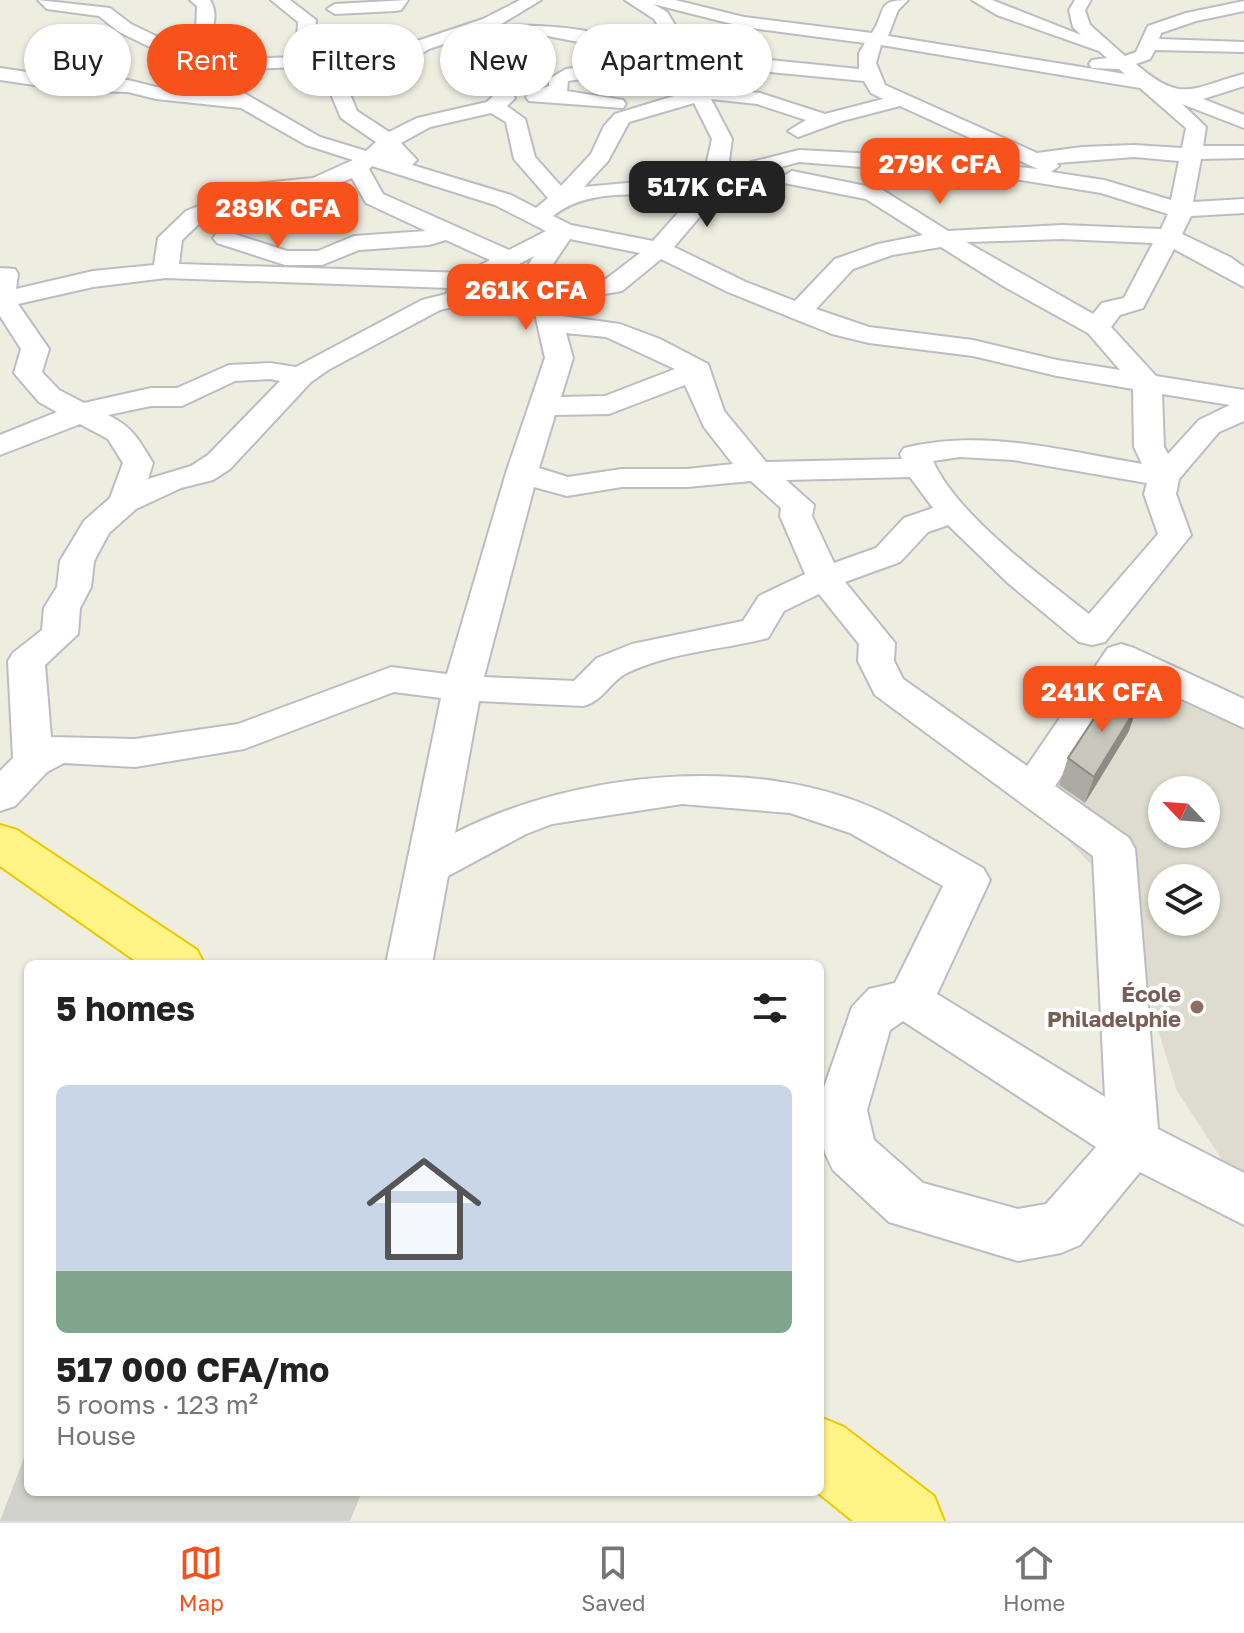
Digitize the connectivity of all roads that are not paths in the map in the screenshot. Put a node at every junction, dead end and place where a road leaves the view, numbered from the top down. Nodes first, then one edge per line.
1 (46, 0) edge
2 (198, 0) edge
3 (279, 0) edge
4 (400, 0) edge
5 (533, 0) edge
6 (633, 0) edge
7 (655, 0) edge
8 (980, 0) edge
9 (1083, 0) edge
10 (1203, 0) edge
11 (341, 5) edge
12 (1242, 7) edge
13 (888, 9) edge
14 (786, 11) dead end
15 (1192, 17) junction
16 (307, 20) junction
17 (205, 24) edge
18 (307, 24) edge
19 (495, 24) edge
20 (666, 24) edge
21 (761, 24) edge
22 (766, 24) edge
23 (772, 26) edge
24 (147, 39) edge
25 (874, 39) junction
26 (1147, 44) junction
27 (1244, 45) edge
28 (1113, 55) junction
29 (137, 58) dead end
30 (147, 58) edge
31 (772, 66) edge
32 (1058, 67) junction
33 (0, 74) edge
34 (572, 74) edge
35 (869, 76) junction
36 (24, 77) edge
37 (1244, 80) edge
38 (1145, 83) junction
39 (131, 88) edge
40 (556, 90) edge
41 (236, 96) edge
42 (341, 96) edge
43 (501, 96) edge
44 (540, 96) joint
45 (633, 96) edge
46 (694, 96) edge
47 (704, 96) edge
48 (726, 96) edge
49 (1184, 99) junction
50 (627, 100) junction
51 (900, 100) junction
52 (499, 102) junction
53 (248, 103) junction
54 (822, 119) junction
55 (1244, 122) edge
56 (917, 127) dead end
57 (965, 129) junction
58 (845, 141) dead end
59 (1244, 152) edge
60 (1191, 155) junction
61 (372, 156) junction
62 (822, 158) junction
63 (1034, 160) junction
64 (752, 166) junction
65 (721, 178) junction
66 (1104, 187) junction
67 (561, 199) junction
68 (1244, 206) edge
69 (1180, 210) junction
70 (538, 217) junction
71 (446, 231) junction
72 (564, 231) junction
73 (1169, 237) junction
74 (225, 238) dead end
75 (948, 238) junction
76 (659, 249) junction
77 (285, 258) junction
78 (510, 260) junction
79 (166, 271) junction
80 (247, 273) junction
81 (1244, 279) edge
82 (469, 281) junction
83 (2, 287) edge
84 (547, 309) junction
85 (799, 311) junction
86 (1097, 327) junction
87 (698, 370) junction
88 (301, 376) junction
89 (1147, 383) junction
90 (1244, 399) edge
91 (544, 406) junction
92 (1244, 410) edge
93 (82, 412) junction
94 (0, 446) edge
95 (918, 468) junction
96 (757, 471) junction
97 (522, 473) junction
98 (1164, 477) junction
99 (125, 502) junction
100 (953, 512) junction
101 (824, 578) junction
102 (462, 688) junction
103 (1244, 715) edge
104 (33, 762) junction
105 (1031, 791) junction
106 (0, 796) edge
107 (0, 842) edge
108 (428, 867) junction
109 (173, 960) edge
110 (410, 960) edge
111 (910, 1001) junction
112 (1133, 1142) junction
113 (1244, 1200) edge
114 (824, 1454) edge
115 (909, 1521) edge

1 - 24 street
2 - 17 street
3 - 16 street
4 - 11 street
5 - 19 street
6 - 20 street
7 - 21 street
8 - 28 street
9 - 28 street
10 - 12 street
11 - 16 street
12 - 15 street
13 - 25 street
14 - 22 street
15 - 26 street
15 - 27 street
16 - 18 street
23 - 25 street
25 - 32 street
25 - 35 street
26 - 27 street
26 - 28 street
28 - 32 street
28 - 38 street
29 - 30 street
31 - 35 street
32 - 38 street
33 - 36 street
34 - 40 street
35 - 51 street
37 - 49 street
38 - 49 street
38 - 60 street
39 - 53 street
41 - 53 street
42 - 61 street
43 - 52 street
44 - 50 street
44 - 52 street
45 - 50 street
46 - 50 street
47 - 65 street
48 - 54 street
49 - 55 street
50 - 67 street
51 - 54 street
51 - 57 street
52 - 61 street
52 - 67 street
53 - 61 street
54 - 64 street
56 - 57 street
57 - 63 street
58 - 62 street
59 - 60 street
60 - 63 street
60 - 69 street
61 - 70 street
61 - 71 street
61 - 79 street
62 - 64 street
62 - 66 street
63 - 66 street
64 - 65 street
64 - 75 street
65 - 67 street
65 - 76 street
66 - 69 street
67 - 70 street
68 - 69 street
69 - 73 street
70 - 72 street
71 - 77 street
71 - 78 street
72 - 76 street
72 - 78 street
72 - 84 street
73 - 75 street
73 - 81 street
73 - 86 street
74 - 77 street
75 - 85 street
75 - 86 street
76 - 84 street
76 - 85 street
77 - 80 street
78 - 82 street
79 - 80 street
79 - 83 street
80 - 82 street
82 - 88 street
83 - 93 street
84 - 87 street
84 - 91 street
85 - 89 street
86 - 89 street
87 - 91 street
87 - 96 street
88 - 93 street
88 - 99 street
89 - 90 street
89 - 98 street
91 - 97 street
92 - 98 street
93 - 94 street
93 - 99 street
95 - 96 street
95 - 98 street
95 - 100 street
96 - 97 street
96 - 101 street
97 - 102 street
98 - 100 street
99 - 104 street
100 - 101 street
101 - 102 street
101 - 105 street
102 - 104 street
102 - 108 street
103 - 105 street
104 - 106 street
105 - 112 street
107 - 109 highway
108 - 110 street
108 - 111 street
111 - 112 street
111 - 112 street
112 - 113 street
114 - 115 highway

